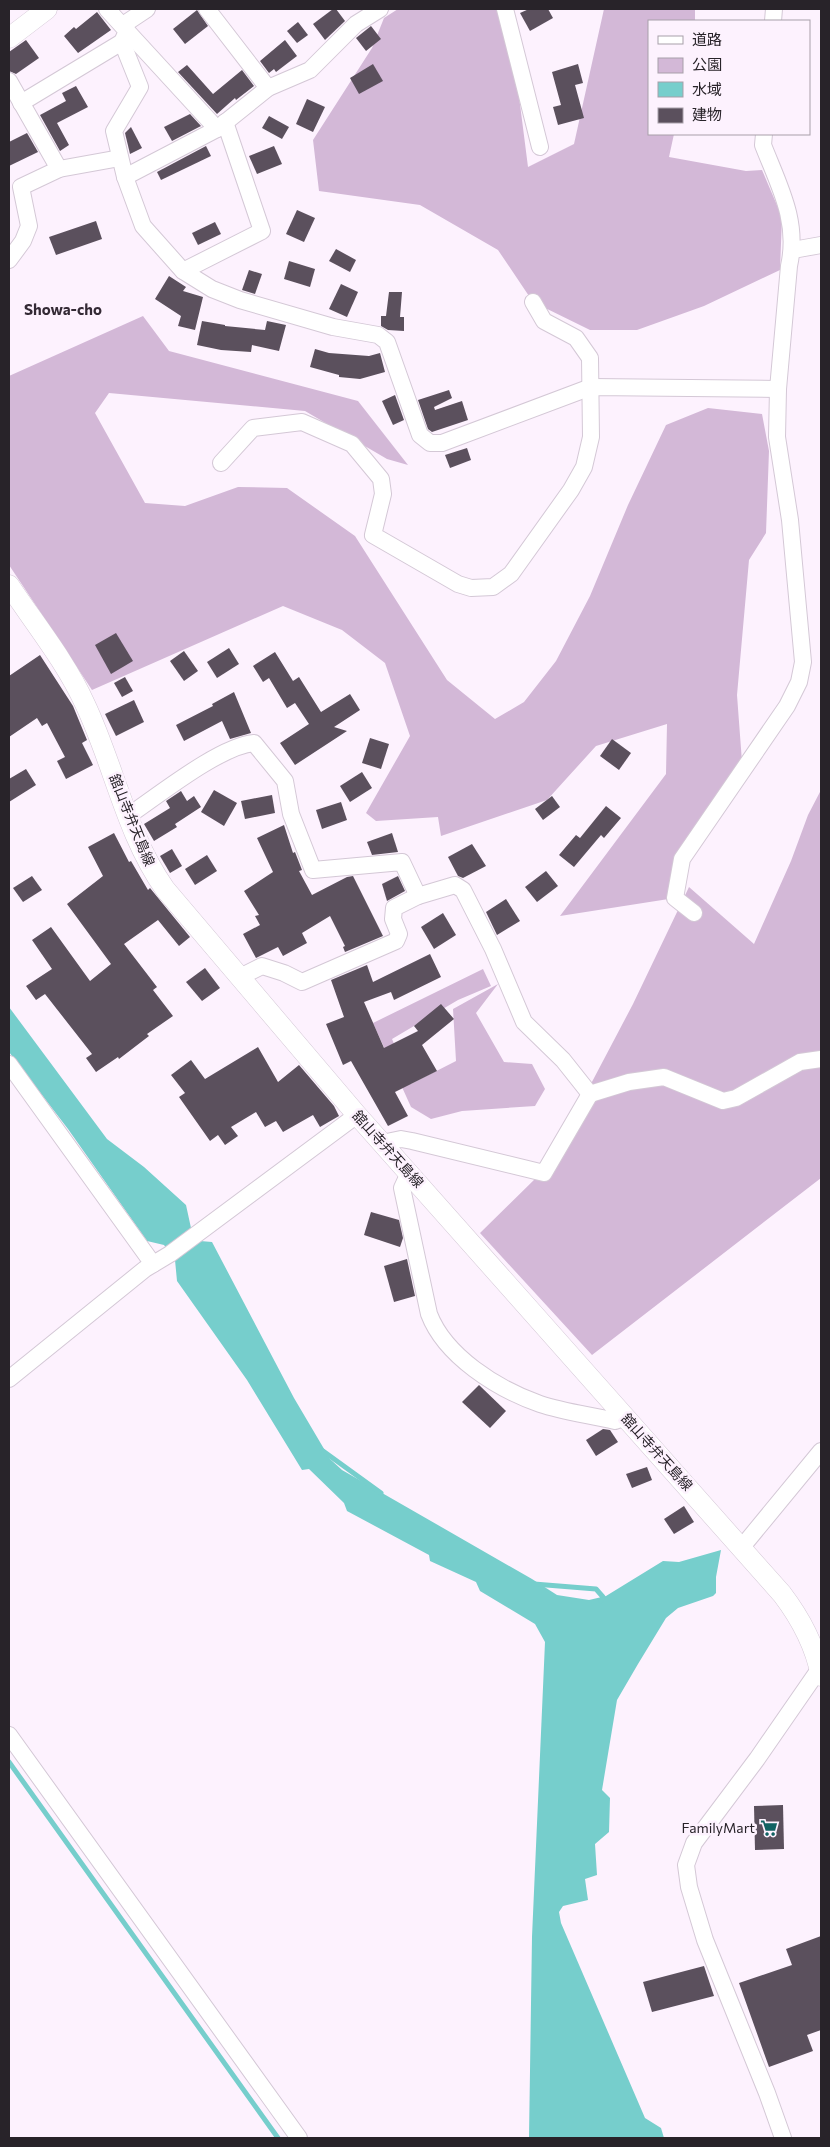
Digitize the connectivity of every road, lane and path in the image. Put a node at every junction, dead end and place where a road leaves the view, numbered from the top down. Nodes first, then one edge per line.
1 (47, 9) edge
2 (107, 9) edge
3 (147, 9) edge
4 (207, 9) edge
5 (380, 9) edge
6 (505, 9) edge
7 (124, 33) junction
8 (9, 38) edge
9 (9, 81) edge
10 (268, 88) junction
11 (21, 103) junction
12 (221, 126) junction
13 (764, 135) edge
14 (540, 147) dead end
15 (120, 158) junction
16 (59, 169) junction
17 (124, 177) junction
18 (821, 245) edge
19 (793, 250) junction
20 (9, 260) edge
21 (183, 272) junction
22 (533, 302) dead end
23 (592, 387) junction
24 (778, 388) junction
25 (221, 462) dead end
26 (9, 586) edge
27 (128, 816) junction
28 (418, 896) junction
29 (694, 913) dead end
30 (240, 977) junction
31 (821, 1060) edge
32 (9, 1064) edge
33 (590, 1094) junction
34 (357, 1115) junction
35 (382, 1143) junction
36 (409, 1173) junction
37 (153, 1264) junction
38 (9, 1379) edge
39 (626, 1417) junction
40 (821, 1451) edge
41 (742, 1547) junction
42 (820, 1672) edge
43 (9, 1735) edge
44 (299, 2138) edge
45 (784, 2138) edge

1 - 8 main road
2 - 7 street
3 - 7 street
4 - 10 street
5 - 10 street
6 - 14 street
7 - 11 street
7 - 12 street
7 - 15 street
9 - 11 street
10 - 12 street
11 - 16 street
12 - 17 street
12 - 21 street
13 - 19 street
15 - 16 street
15 - 17 street
16 - 20 street
17 - 21 street
18 - 19 street
19 - 24 street
21 - 23 street
22 - 23 street
23 - 24 street
23 - 25 street
24 - 29 street
26 - 27 main road, 舘山寺弁天島線
27 - 28 street
27 - 30 main road, 舘山寺弁天島線
28 - 30 street
28 - 33 street
30 - 34 main road, 舘山寺弁天島線
31 - 33 street
32 - 37 street
33 - 35 street
34 - 35 main road, 舘山寺弁天島線
34 - 37 street
35 - 36 main road, 舘山寺弁天島線
36 - 39 main road, 舘山寺弁天島線
36 - 39 street
37 - 38 street
39 - 41 main road, 舘山寺弁天島線
40 - 41 street
41 - 42 main road, 舘山寺弁天島線
42 - 45 street
43 - 44 street

